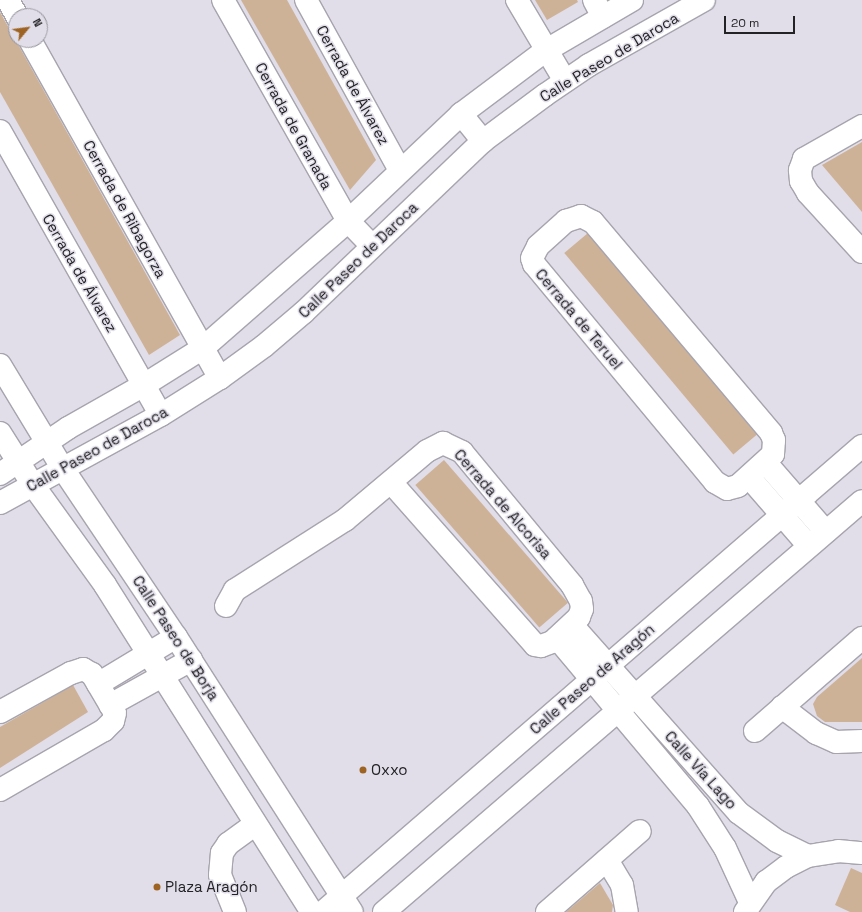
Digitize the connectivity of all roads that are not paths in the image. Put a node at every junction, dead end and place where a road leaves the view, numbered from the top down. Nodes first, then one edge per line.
1 (223, 0) edge
2 (306, 0) edge
3 (517, 0) edge
4 (632, 0) edge
5 (704, 0) edge
6 (599, 9) edge
7 (34, 48) edge
8 (545, 51) junction
9 (565, 81) junction
10 (461, 114) junction
11 (862, 126) edge
12 (0, 131) edge
13 (483, 142) junction
14 (400, 170) junction
15 (348, 221) junction
16 (372, 246) junction
17 (862, 252) edge
18 (203, 348) junction
19 (0, 365) edge
20 (220, 378) junction
21 (144, 386) junction
22 (161, 415) junction
23 (0, 433) edge
24 (47, 442) junction
25 (862, 446) edge
26 (18, 461) junction
27 (766, 463) junction
28 (64, 469) junction
29 (0, 474) edge
30 (749, 477) junction
31 (391, 482) junction
32 (33, 485) junction
33 (799, 500) junction
34 (862, 500) edge
35 (0, 503) edge
36 (782, 515) junction
37 (826, 532) junction
38 (809, 546) junction
39 (226, 606) dead end
40 (564, 631) junction
41 (176, 637) junction
42 (862, 638) edge
43 (148, 654) junction
44 (190, 660) junction
45 (608, 665) junction
46 (162, 676) junction
47 (591, 680) junction
48 (98, 684) junction
49 (635, 696) junction
50 (110, 705) junction
51 (782, 708) junction
52 (618, 711) junction
53 (0, 712) edge
54 (755, 731) dead end
55 (862, 741) edge
56 (0, 790) edge
57 (256, 824) junction
58 (640, 831) dead end
59 (862, 853) edge
60 (808, 856) junction
61 (607, 860) junction
62 (347, 904) edge
63 (748, 907) edge
64 (235, 912) edge
65 (312, 912) edge
66 (323, 912) edge
67 (384, 912) edge
68 (547, 912) edge
69 (627, 912) edge

1 - 15 street, Cerrada de Granada
2 - 14 street, Cerrada de Álvarez
3 - 8 street
4 - 6 street, Calle Paseo de Daroca
5 - 9 street, Calle Paseo de Daroca
6 - 8 street, Calle Paseo de Daroca
7 - 18 street, Cerrada de Ribagorza
8 - 9 street
8 - 10 street, Calle Paseo de Daroca
9 - 13 street, Calle Paseo de Daroca
10 - 13 street
10 - 14 street, Calle Paseo de Daroca
11 - 17 street
12 - 21 street, Cerrada de Álvarez
13 - 16 street, Calle Paseo de Daroca
14 - 15 street, Calle Paseo de Daroca
15 - 16 street, Cerrada de Granada
15 - 18 street, Calle Paseo de Daroca
16 - 20 street, Calle Paseo de Daroca
18 - 20 street, Cerrada de Ribagorza
18 - 21 street, Calle Paseo de Daroca
19 - 24 street, Calle Paseo de Borja
20 - 22 street, Calle Paseo de Daroca
21 - 22 street, Cerrada de Álvarez
21 - 24 street, Calle Paseo de Daroca
22 - 28 street, Calle Paseo de Daroca
23 - 26 street, Calle Paseo de Borja
24 - 26 street, Calle Paseo de Daroca
24 - 28 street, Calle Paseo de Borja
25 - 33 street, Calle Paseo de Aragón
26 - 29 street, Calle Paseo de Daroca
26 - 32 street, Calle Paseo de Borja
27 - 30 street, Cerrada de Teruel
27 - 30 street, Cerrada de Teruel
27 - 33 street
28 - 32 street, Calle Paseo de Daroca
28 - 41 street, Calle Paseo de Borja
30 - 36 street
31 - 39 street, Cerrada de Alcorisa
31 - 40 street
31 - 40 street, Cerrada de Alcorisa
32 - 35 street, Calle Paseo de Daroca
32 - 43 street, Calle Paseo de Borja
33 - 36 street, Calle Paseo de Aragón
33 - 37 street
34 - 37 street
36 - 38 street
36 - 45 street, Calle Paseo de Aragón
37 - 38 street
38 - 49 street
40 - 45 street
40 - 47 street
41 - 43 street
41 - 44 street, Calle Paseo de Borja
42 - 51 street
43 - 46 street, Calle Paseo de Borja
43 - 48 street
44 - 46 street
44 - 62 street, Calle Paseo de Borja
45 - 47 street, Calle Paseo de Aragón
45 - 49 street, Calle Vía Lago
46 - 50 street
46 - 57 street, Calle Paseo de Borja
47 - 52 street, Calle Vía Lago
47 - 62 street, Calle Paseo de Aragón
48 - 50 street
48 - 53 street
49 - 52 street
49 - 60 street, Calle Vía Lago
50 - 56 street
51 - 54 street
51 - 55 street
52 - 63 street, Calle Vía Lago
52 - 67 street
57 - 64 street
57 - 65 street, Calle Paseo de Borja
58 - 61 street
59 - 60 street
60 - 63 street
61 - 68 street
61 - 69 street
62 - 66 street, Calle Paseo de Aragón

